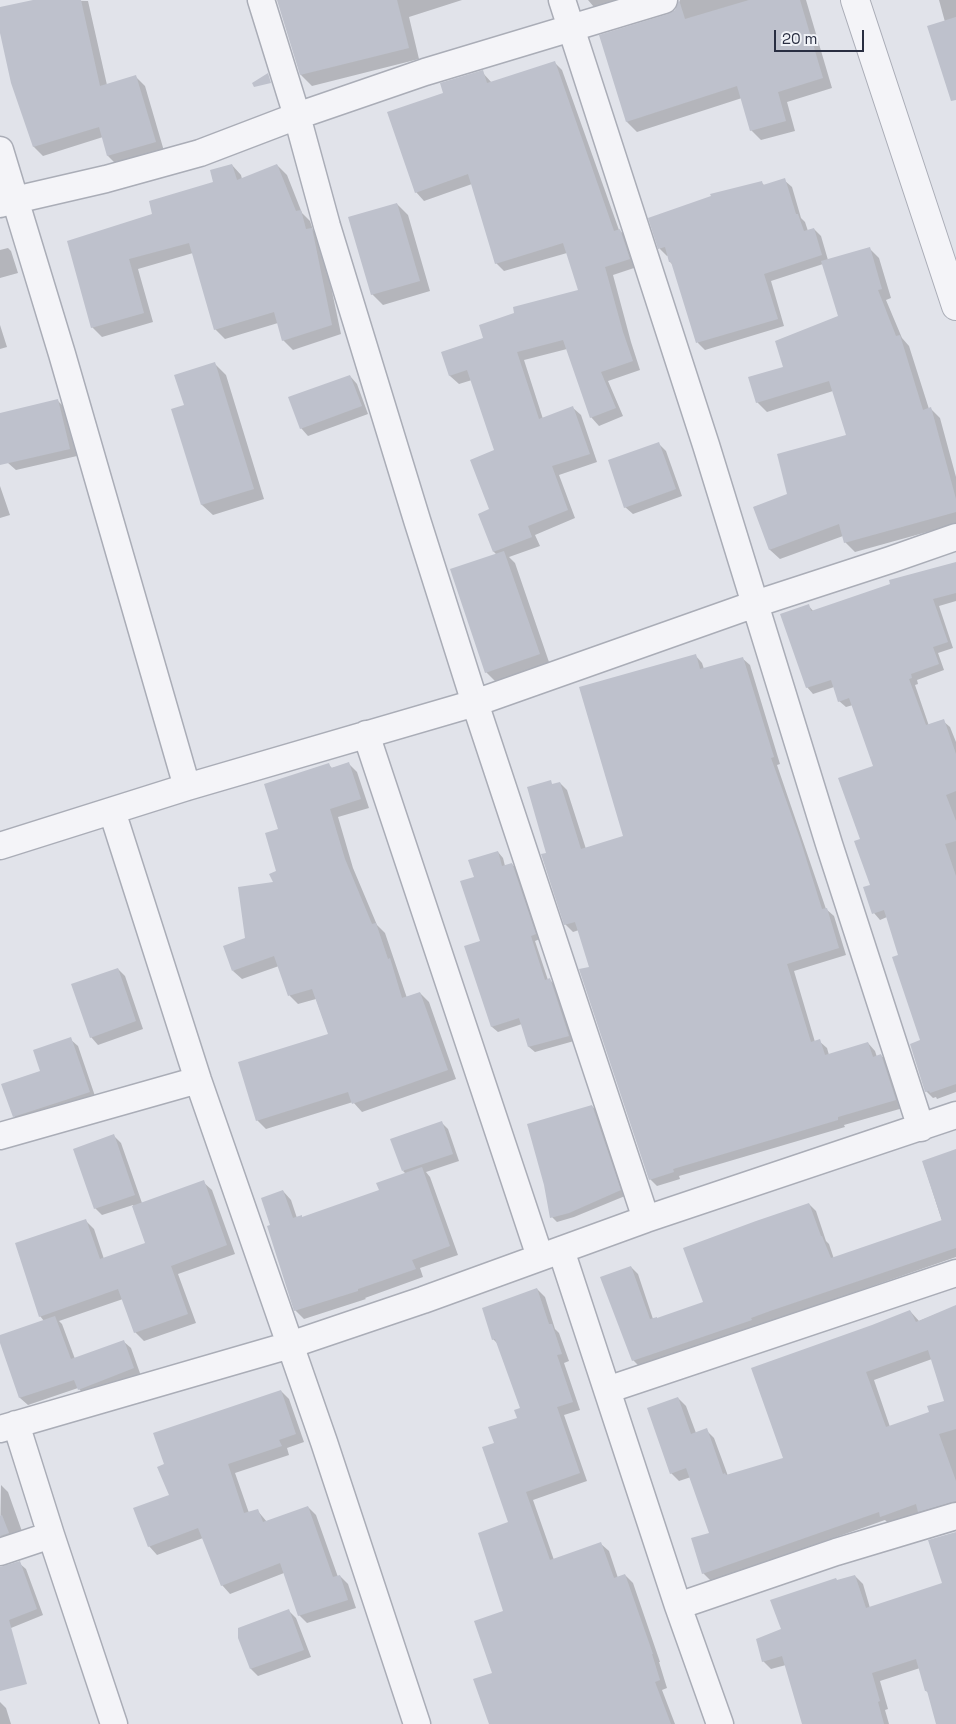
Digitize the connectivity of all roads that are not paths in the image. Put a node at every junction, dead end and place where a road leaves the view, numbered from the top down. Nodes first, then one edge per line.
1 (261, 0) edge
2 (562, 0) edge
3 (664, 0) edge
4 (855, 0) edge
5 (571, 28) junction
6 (297, 116) junction
7 (0, 150) edge
8 (8, 202) edge
9 (956, 306) edge
10 (956, 537) edge
11 (756, 604) junction
12 (475, 703) junction
13 (366, 734) junction
14 (187, 787) junction
15 (112, 811) junction
16 (0, 846) edge
17 (198, 1080) junction
18 (956, 1115) edge
19 (921, 1128) junction
20 (0, 1136) edge
21 (646, 1219) junction
22 (550, 1254) junction
23 (956, 1273) edge
24 (290, 1345) junction
25 (607, 1390) junction
26 (8, 1427) edge
27 (956, 1516) edge
28 (51, 1535) junction
29 (0, 1552) edge
30 (678, 1606) junction
31 (114, 1724) edge
32 (417, 1724) edge
33 (720, 1724) edge

1 - 6 street
2 - 5 street
3 - 5 street
4 - 9 street
5 - 6 street
5 - 11 street
6 - 8 street
6 - 12 street
7 - 8 street
8 - 14 street
10 - 11 street
11 - 12 street
11 - 19 street
12 - 13 street
12 - 21 street
13 - 14 street
13 - 22 street
14 - 15 street
15 - 16 street
15 - 17 street
17 - 20 street
17 - 24 street
18 - 19 street
19 - 21 street
21 - 22 street
22 - 24 street
22 - 25 street
23 - 25 street
24 - 26 street
24 - 32 street
25 - 30 street
26 - 28 street
27 - 30 street
28 - 29 street
28 - 31 street
30 - 33 street

